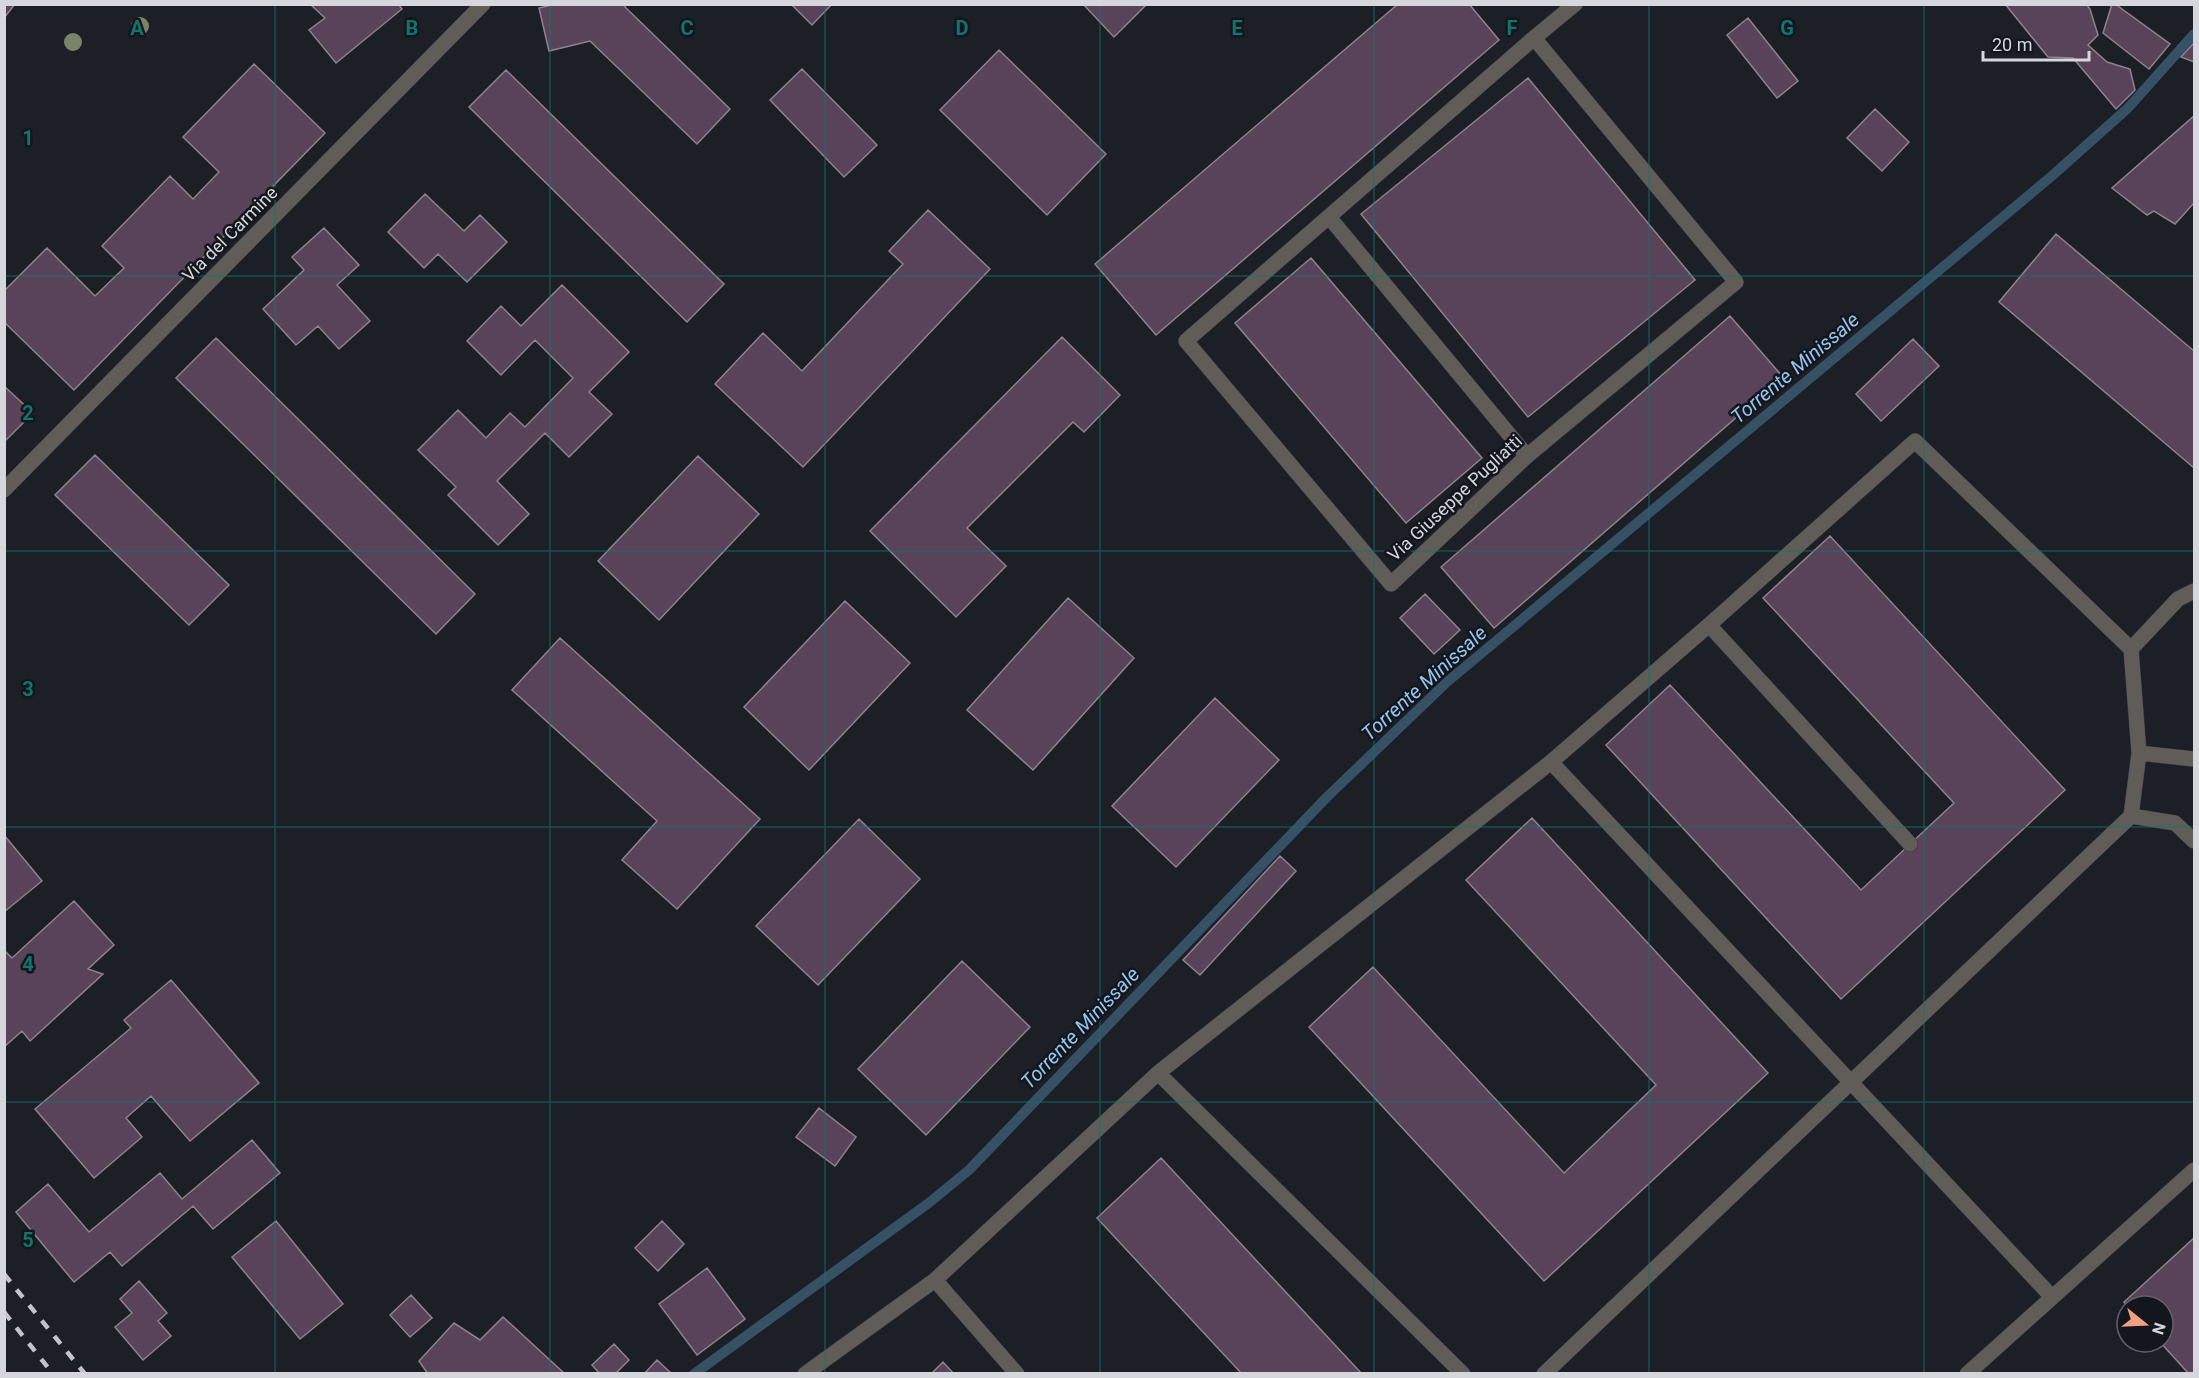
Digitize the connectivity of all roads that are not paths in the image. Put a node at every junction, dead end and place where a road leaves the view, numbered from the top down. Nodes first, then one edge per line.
1 (483, 4) edge
2 (1575, 4) edge
3 (1534, 38) junction
4 (1329, 217) junction
5 (1527, 456) junction
6 (4, 490) edge
7 (2194, 591) edge
8 (1709, 625) junction
9 (2131, 649) junction
10 (2139, 753) junction
11 (2194, 759) edge
12 (1551, 762) junction
13 (2131, 816) junction
14 (2194, 841) edge
15 (1910, 843) dead end
16 (1158, 1073) junction
17 (1852, 1083) junction
18 (2194, 1170) edge
19 (935, 1280) junction
20 (2052, 1297) junction
21 (804, 1374) edge
22 (1017, 1374) edge
23 (1463, 1374) edge
24 (1545, 1374) edge
25 (1967, 1374) edge

1 - 6 street, Via del Carmine
2 - 3 street, Via Giuseppe Pugliatti
3 - 4 street, Via Giuseppe Pugliatti
3 - 5 street, Via Giuseppe Pugliatti
4 - 5 street
4 - 5 street, Via Giuseppe Pugliatti
7 - 9 street
8 - 9 street
8 - 12 street
8 - 15 street
9 - 10 street
10 - 11 street
10 - 13 street
12 - 16 street
12 - 17 street
13 - 14 street
13 - 17 street
16 - 19 street
16 - 23 street
17 - 20 street
17 - 24 street
18 - 20 street
19 - 21 street
19 - 22 street
20 - 25 street

